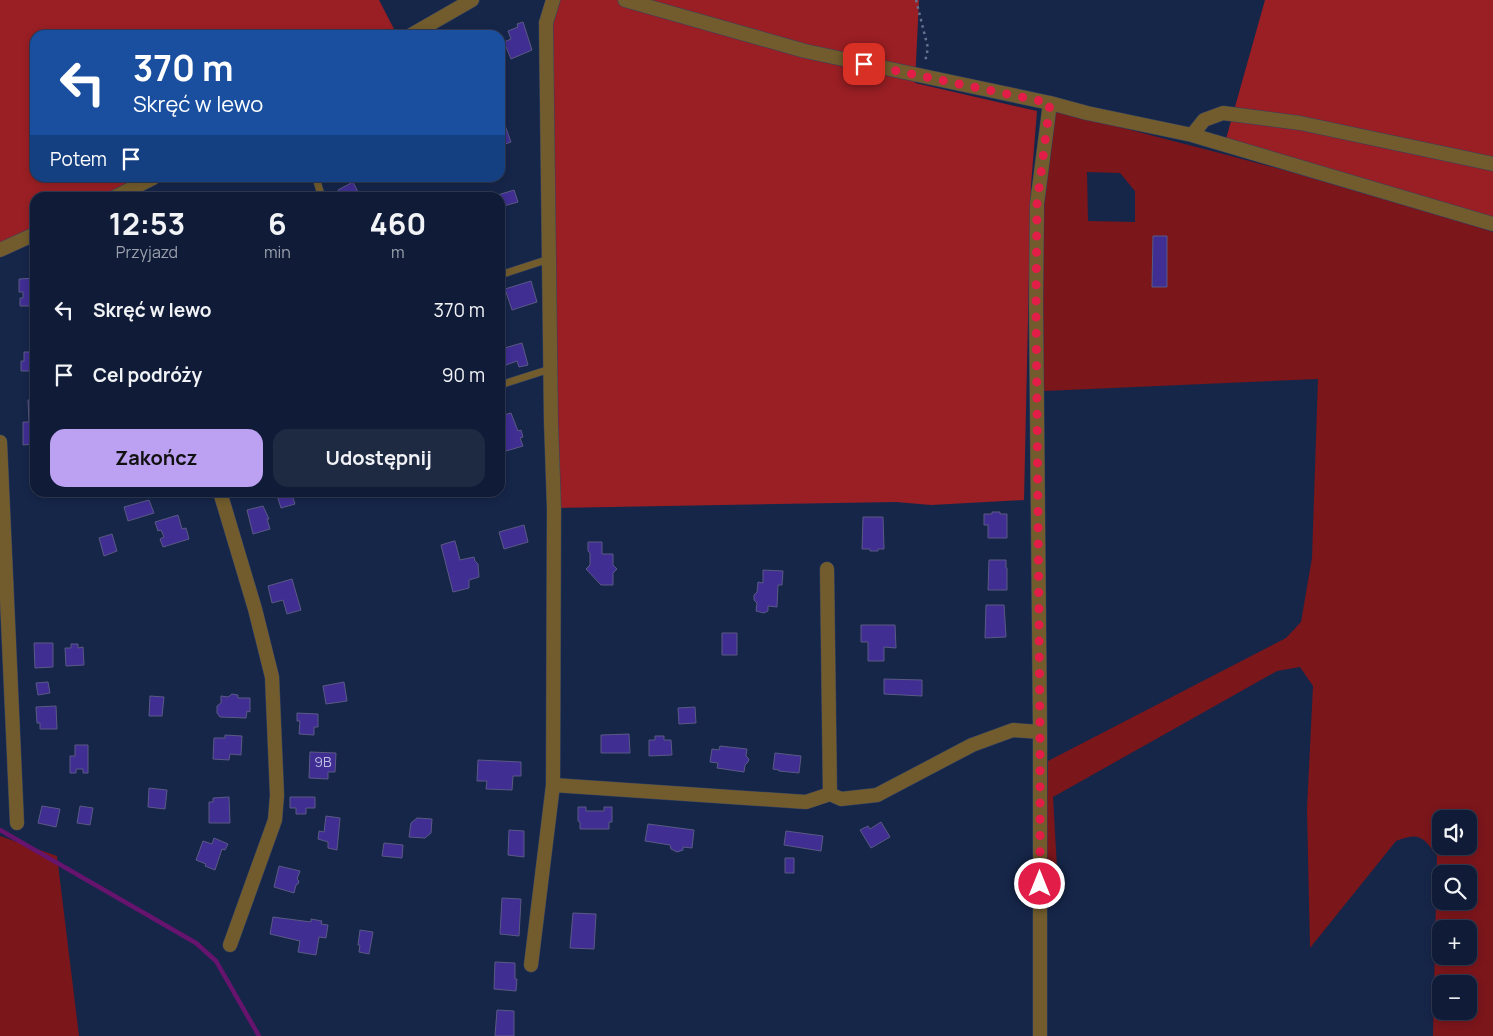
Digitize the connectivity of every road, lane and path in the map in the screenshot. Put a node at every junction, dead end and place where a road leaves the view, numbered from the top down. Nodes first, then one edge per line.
1 (472, 0) edge
2 (553, 0) edge
3 (624, 0) edge
4 (916, 0) edge
5 (420, 30) edge
6 (922, 76) junction
7 (1050, 103) junction
8 (1192, 135) junction
9 (1493, 164) edge
10 (148, 182) edge
11 (134, 192) edge
12 (1493, 224) edge
13 (30, 236) edge
14 (0, 250) edge
15 (549, 259) junction
16 (505, 273) edge
17 (550, 369) junction
18 (505, 383) edge
19 (0, 442) edge
20 (221, 497) edge
21 (828, 569) dead end
22 (1040, 732) junction
23 (553, 785) junction
24 (830, 794) junction
25 (17, 823) dead end
26 (230, 945) dead end
27 (531, 965) dead end
28 (1040, 1036) edge

1 - 5 street
2 - 15 street
3 - 6 street
4 - 6 path
6 - 7 street
7 - 8 street
7 - 22 street
8 - 9 street
8 - 12 street
10 - 11 street
13 - 14 street
15 - 16 lane
15 - 17 street
17 - 18 lane
17 - 23 street
19 - 25 street
20 - 26 street
21 - 24 street
22 - 24 street
22 - 28 street
23 - 24 street
23 - 27 street

